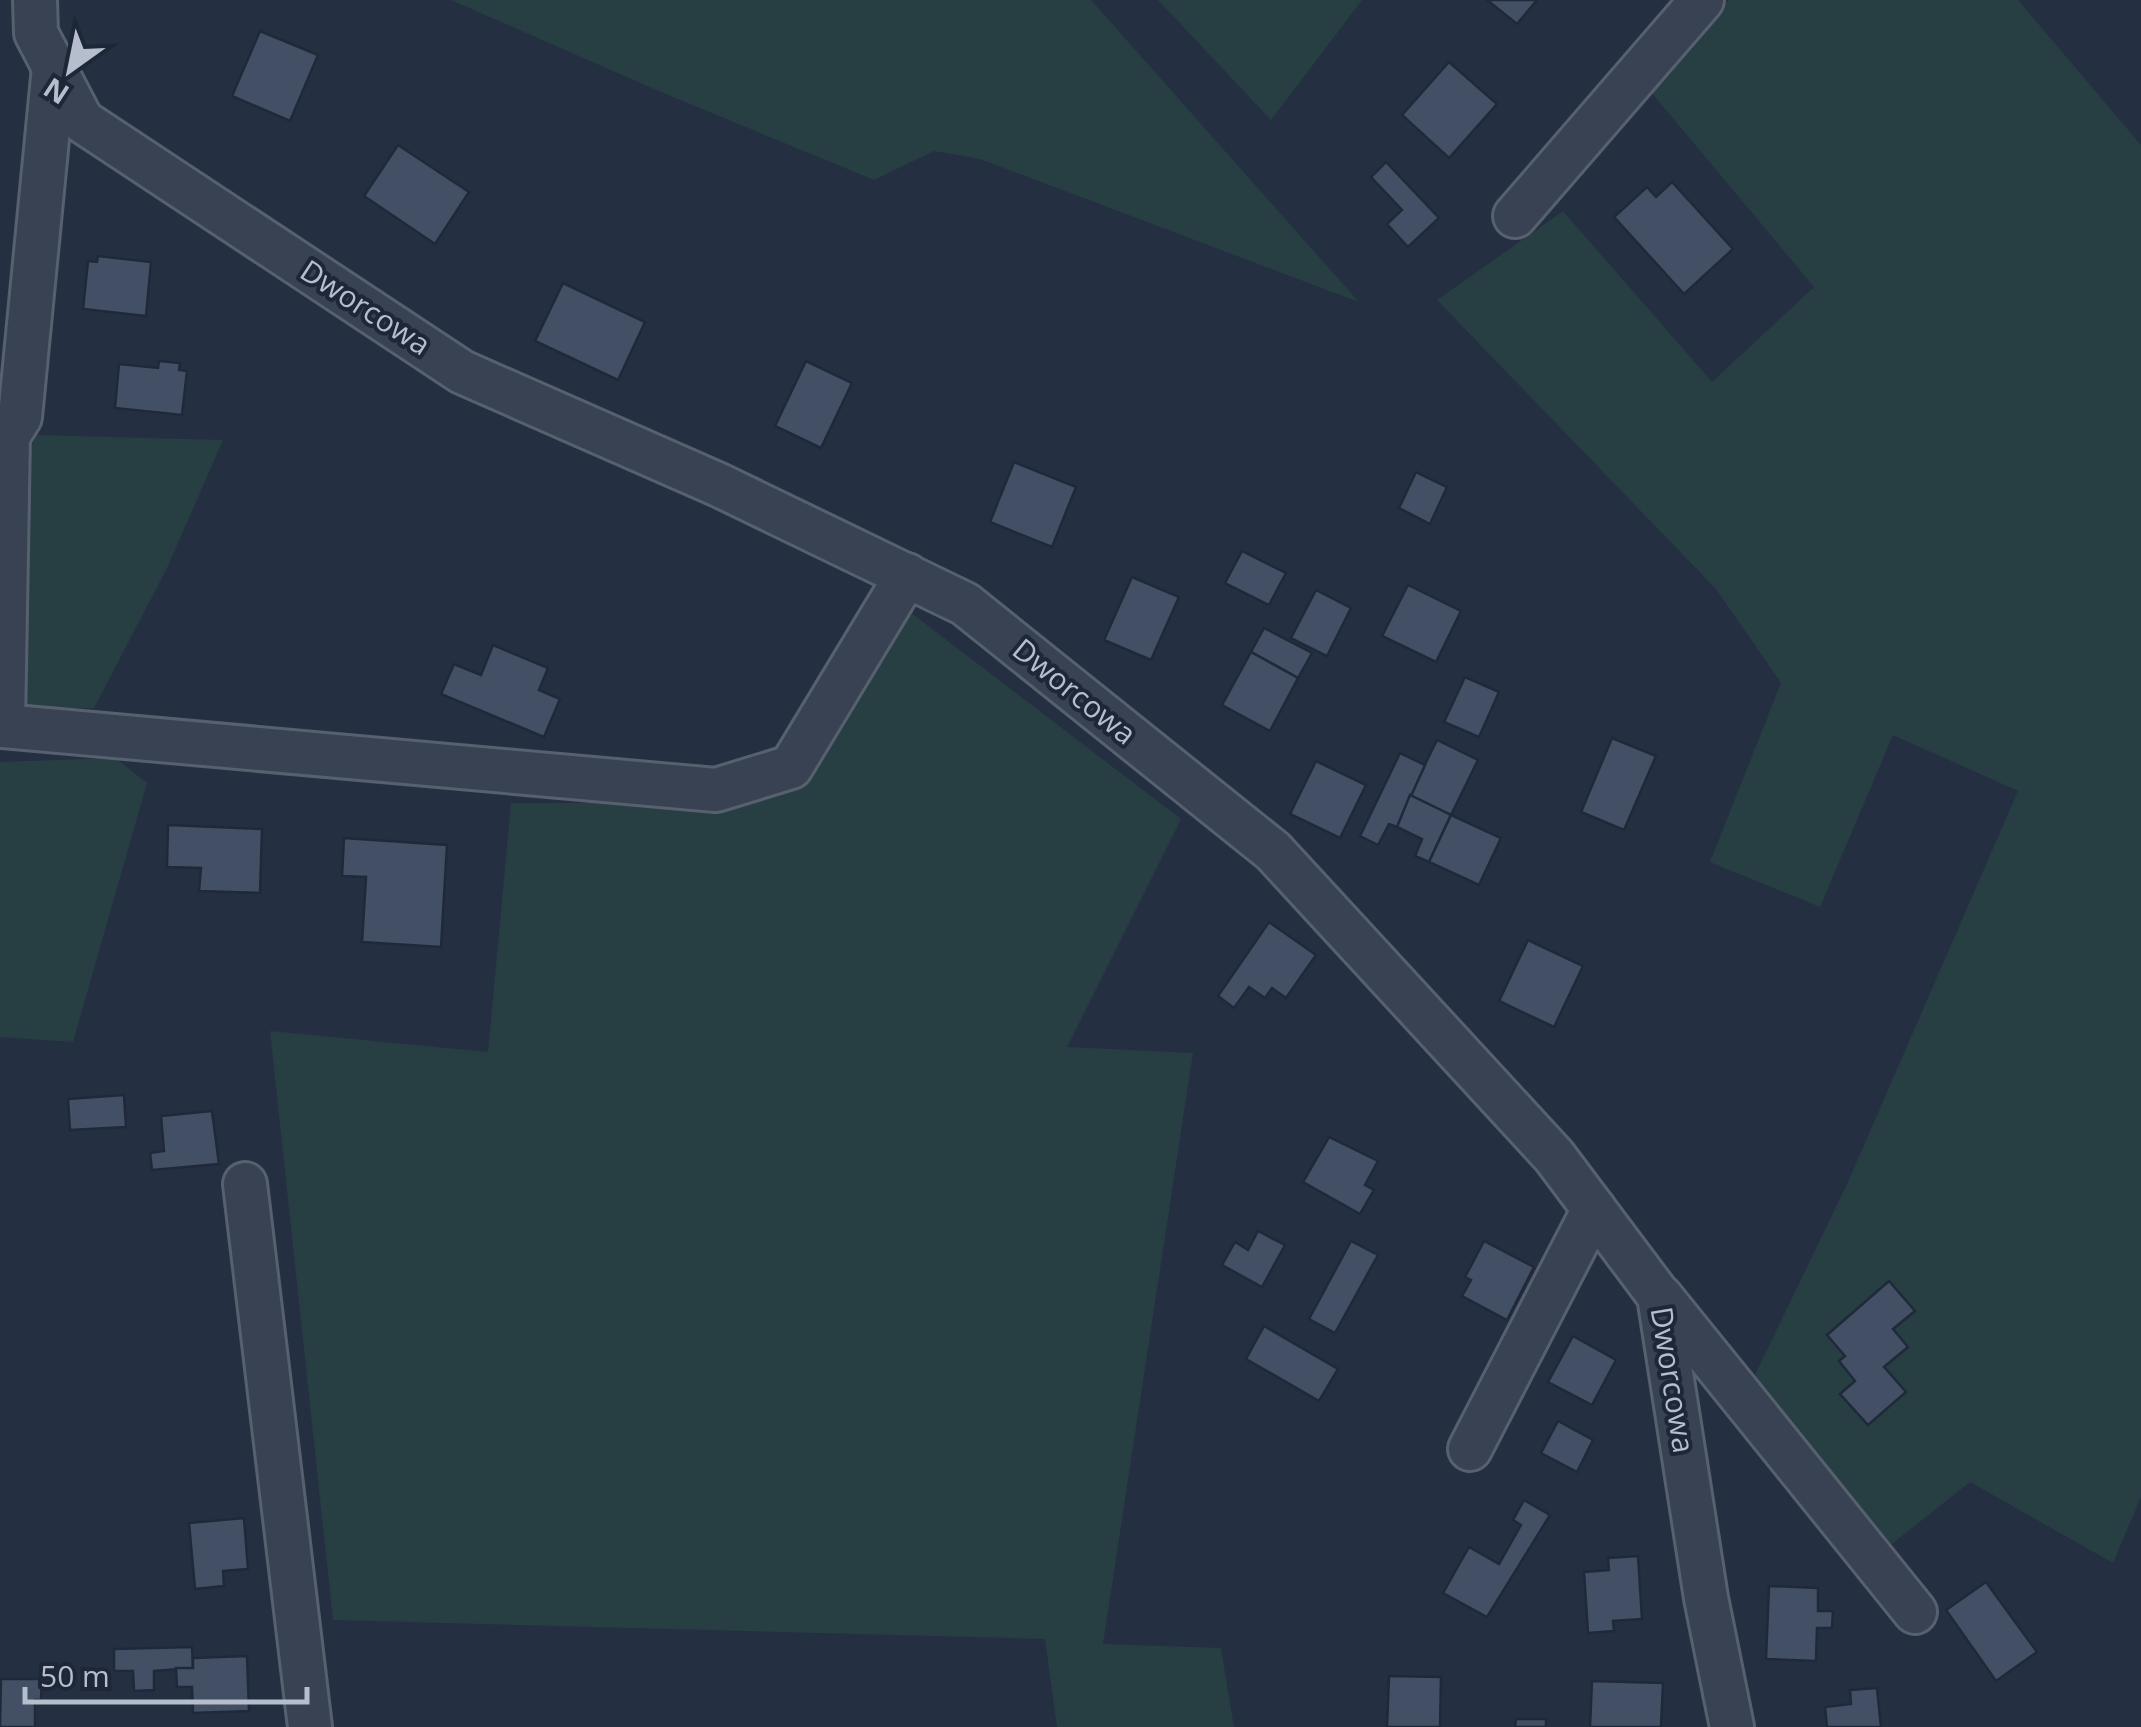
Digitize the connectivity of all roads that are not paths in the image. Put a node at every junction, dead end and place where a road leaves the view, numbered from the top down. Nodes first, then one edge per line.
1 (35, 0) edge
2 (1702, 0) edge
3 (54, 67) junction
4 (1516, 216) dead end
5 (4, 436) edge
6 (907, 574) junction
7 (246, 1184) dead end
8 (1594, 1209) junction
9 (1660, 1296) junction
10 (1470, 1449) dead end
11 (1915, 1612) dead end
12 (310, 1727) edge
13 (1732, 1727) edge

1 - 3 street, Dworcowa
2 - 4 street
3 - 5 street
3 - 6 street, Dworcowa
5 - 6 street
6 - 8 street, Dworcowa
7 - 12 street
8 - 9 street, Dworcowa
8 - 10 street
9 - 11 street
9 - 13 street, Dworcowa

